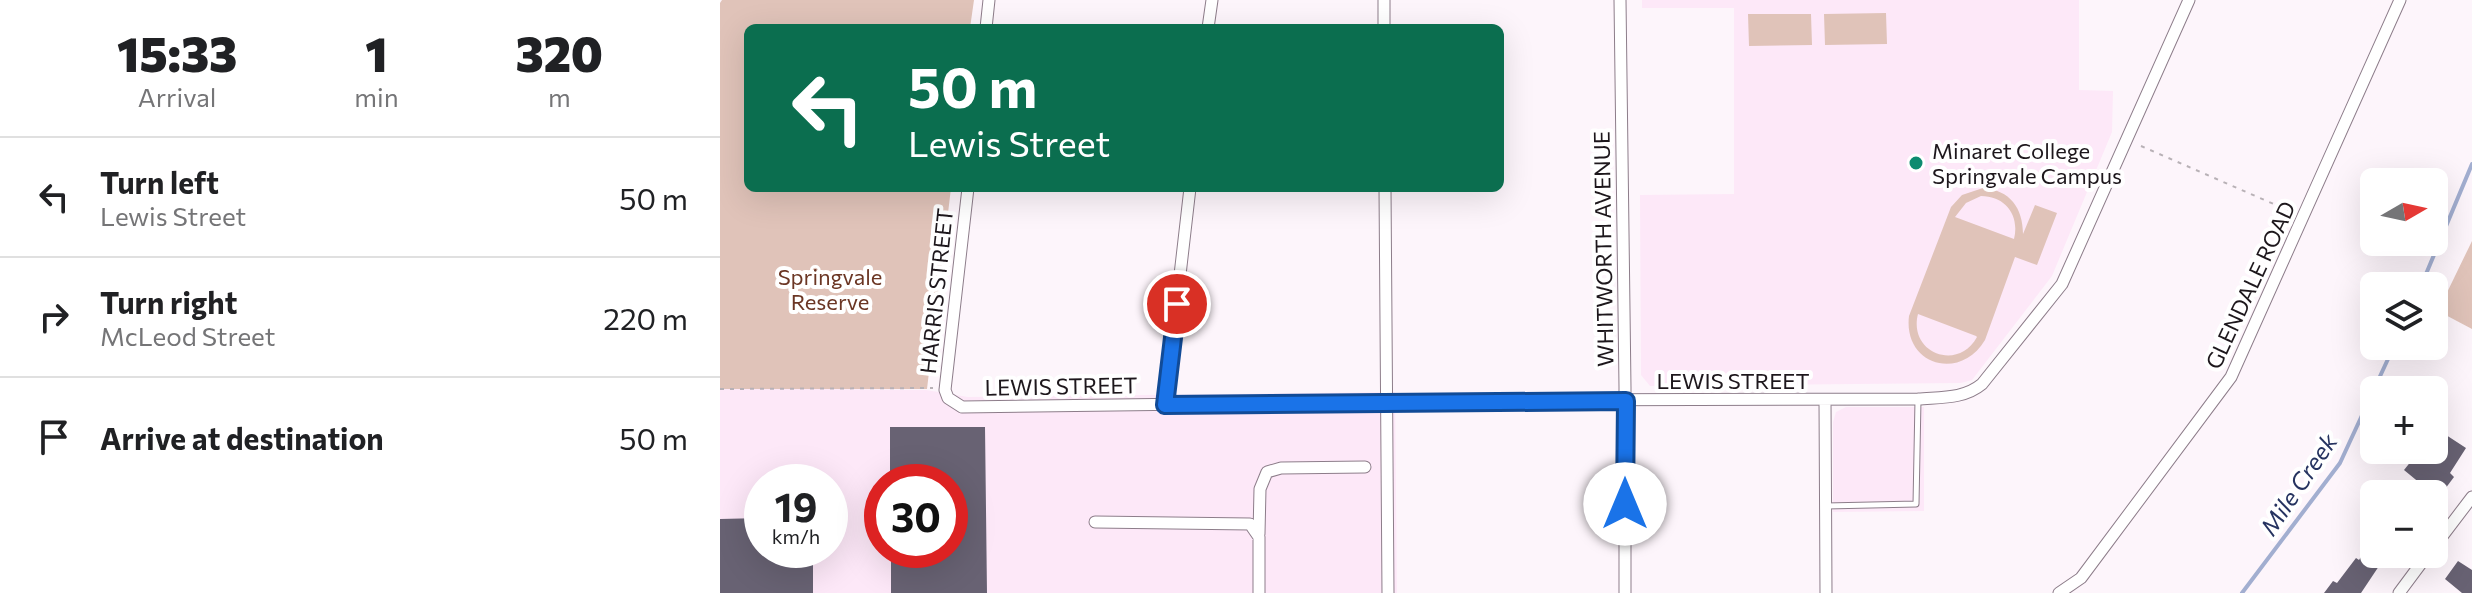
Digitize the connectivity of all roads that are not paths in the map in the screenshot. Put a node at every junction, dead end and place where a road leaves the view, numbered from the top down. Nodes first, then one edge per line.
1 (989, 0) edge
2 (1212, 0) edge
3 (1384, 0) edge
4 (1620, 0) edge
5 (2189, 0) edge
6 (2400, 0) edge
7 (986, 24) edge
8 (1209, 24) edge
9 (1384, 24) edge
10 (968, 192) edge
11 (1190, 192) edge
12 (1385, 192) edge
13 (948, 398) joint
14 (1918, 399) junction
15 (1825, 400) junction
16 (1626, 401) junction
17 (1387, 403) junction
18 (1165, 405) junction
19 (1365, 467) dead end
20 (2472, 497) edge
21 (1826, 506) junction
22 (1095, 522) dead end
23 (2448, 529) edge
24 (1259, 537) junction
25 (2418, 568) edge
26 (1259, 593) edge
27 (1388, 593) edge
28 (1625, 593) edge
29 (1826, 593) edge
30 (2059, 593) edge
31 (2399, 593) edge

1 - 7 street
2 - 8 street
3 - 9 street
4 - 16 street, WHITWORTH AVENUE
5 - 14 street, LEWIS STREET
6 - 30 street, GLENDALE ROAD
10 - 13 street, HARRIS STREET
11 - 18 street
12 - 17 street
13 - 18 street, LEWIS STREET
14 - 15 street, LEWIS STREET
14 - 21 lane
15 - 16 street, LEWIS STREET
15 - 21 street
16 - 17 street, LEWIS STREET
16 - 28 street, WHITWORTH AVENUE
17 - 18 street, LEWIS STREET
17 - 27 street
19 - 24 street
20 - 23 street
21 - 29 street
22 - 24 street
24 - 26 street
25 - 31 street

